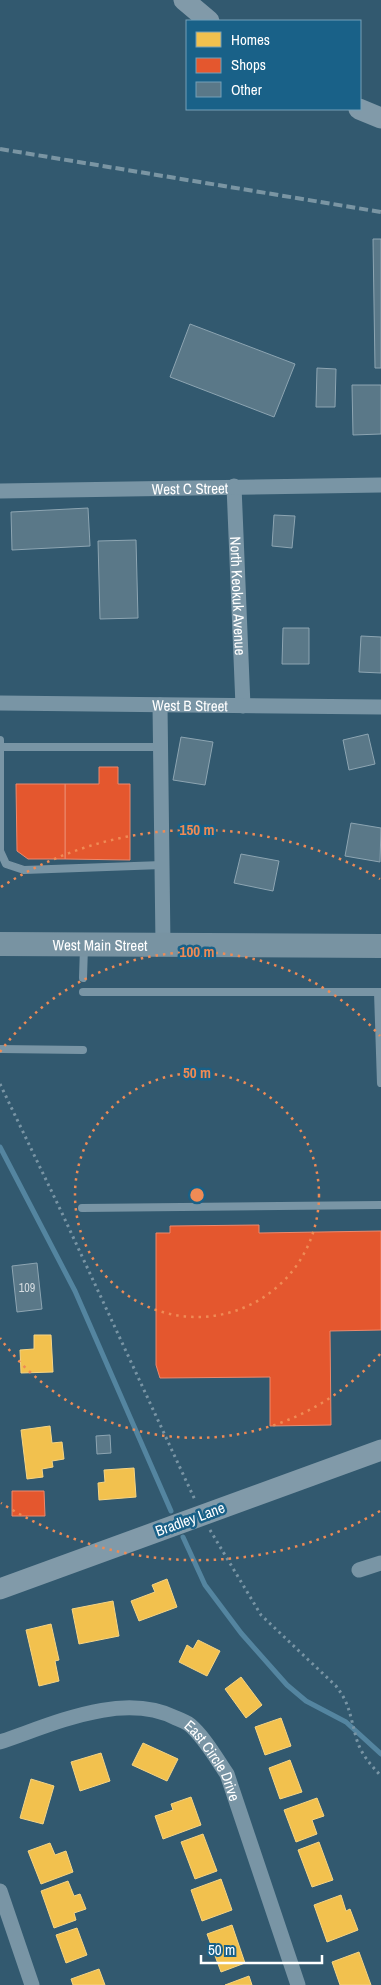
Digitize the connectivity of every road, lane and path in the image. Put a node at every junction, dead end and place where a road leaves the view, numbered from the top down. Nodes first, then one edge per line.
1 (184, 0) edge
2 (208, 20) edge
3 (361, 110) edge
4 (381, 118) edge
5 (381, 485) edge
6 (234, 486) junction
7 (0, 491) edge
8 (0, 703) edge
9 (160, 705) junction
10 (243, 706) junction
11 (381, 707) edge
12 (0, 740) edge
13 (0, 747) edge
14 (160, 747) junction
15 (162, 865) junction
16 (0, 944) edge
17 (84, 945) junction
18 (163, 945) junction
19 (381, 946) edge
20 (83, 978) dead end
21 (83, 992) dead end
22 (380, 992) edge
23 (0, 1050) edge
24 (83, 1050) dead end
25 (381, 1083) edge
26 (0, 1084) edge
27 (381, 1205) edge
28 (82, 1208) dead end
29 (381, 1450) edge
30 (202, 1515) junction
31 (381, 1562) edge
32 (359, 1570) dead end
33 (0, 1589) edge
34 (0, 1742) edge
35 (381, 1776) edge
36 (0, 1890) edge
37 (32, 1985) edge
38 (298, 1985) edge

1 - 2 street
3 - 4 street
5 - 6 street, West C Street
6 - 7 street, West C Street
6 - 10 street, North Keokuk Avenue
8 - 9 street, West B Street
9 - 10 street, West B Street
9 - 14 street
10 - 11 street, West B Street
12 - 13 lane
13 - 14 lane
13 - 15 lane
14 - 15 street
15 - 18 street
16 - 17 main road, West Main Street
17 - 18 main road, West Main Street
17 - 20 lane
18 - 19 main road, West Main Street
21 - 22 lane
22 - 25 lane
23 - 24 lane
26 - 30 path
27 - 28 lane
29 - 30 street, Bradley Lane
30 - 33 street, Bradley Lane
30 - 35 path
31 - 32 street
34 - 38 street, East Circle Drive
36 - 37 street

